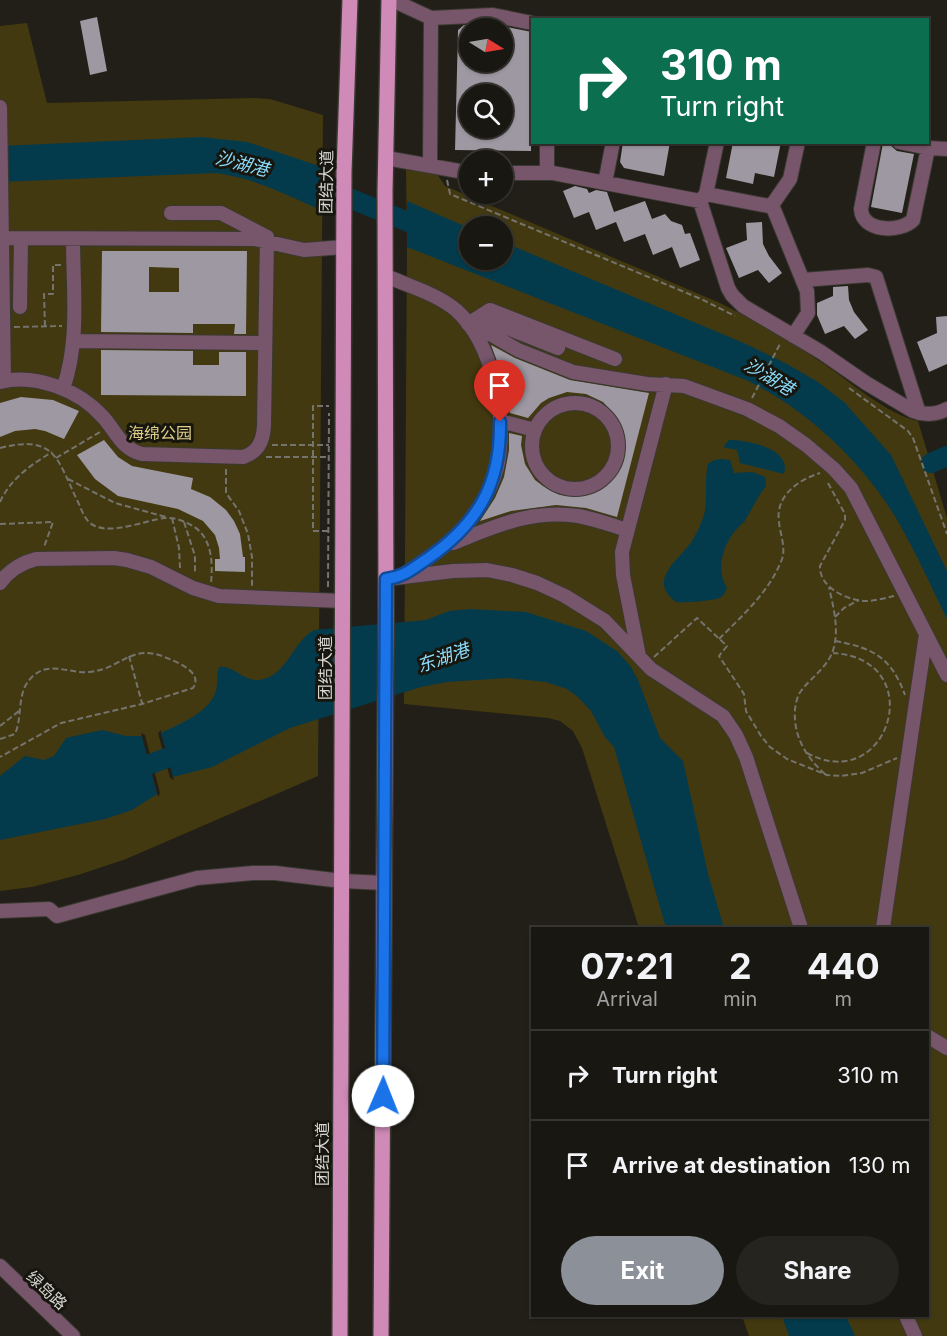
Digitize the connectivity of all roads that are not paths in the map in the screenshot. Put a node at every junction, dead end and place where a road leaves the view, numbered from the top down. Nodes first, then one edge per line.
1 (391, 0) edge
2 (348, 3) edge
3 (431, 18) junction
4 (531, 23) edge
5 (0, 107) edge
6 (1, 134) edge
7 (547, 144) edge
8 (613, 144) edge
9 (716, 144) edge
10 (798, 144) edge
11 (874, 144) edge
12 (909, 144) edge
13 (928, 148) junction
14 (947, 149) edge
15 (386, 158) junction
16 (430, 166) junction
17 (459, 171) edge
18 (513, 173) edge
19 (547, 173) junction
20 (605, 183) junction
21 (703, 198) junction
22 (772, 205) junction
23 (171, 213) dead end
24 (3, 238) junction
25 (21, 238) junction
26 (73, 239) junction
27 (267, 242) junction
28 (344, 248) junction
29 (386, 276) junction
30 (803, 280) junction
31 (20, 307) dead end
32 (473, 321) junction
33 (74, 341) junction
34 (791, 341) junction
35 (266, 343) junction
36 (558, 348) dead end
37 (615, 359) dead end
38 (2, 382) edge
39 (666, 384) junction
40 (63, 389) junction
41 (947, 409) edge
42 (919, 413) junction
43 (500, 422) junction
44 (535, 430) junction
45 (627, 530) junction
46 (445, 546) junction
47 (393, 578) junction
48 (0, 583) edge
49 (343, 605) junction
50 (926, 634) junction
51 (643, 660) junction
52 (947, 675) edge
53 (342, 881) junction
54 (385, 883) junction
55 (0, 911) edge
56 (801, 927) edge
57 (883, 927) edge
58 (929, 1037) edge
59 (947, 1048) edge
60 (0, 1266) edge
61 (906, 1317) edge
62 (73, 1336) edge
63 (340, 1336) edge
64 (381, 1336) edge
65 (915, 1336) edge

1 - 3 street
1 - 15 main road
2 - 28 main road, 团结大道
3 - 4 street
3 - 16 street
5 - 6 street
6 - 24 street
7 - 19 street
8 - 20 street
9 - 21 street
10 - 22 street
11 - 13 street
12 - 13 street
13 - 14 street
15 - 16 street
15 - 29 main road
16 - 17 street
18 - 19 street
19 - 20 street
20 - 21 street
21 - 22 street
21 - 34 street
22 - 30 street
23 - 27 street
24 - 25 street
24 - 38 street
25 - 26 street
25 - 31 street
26 - 27 street
26 - 33 street
27 - 28 street
27 - 35 street
28 - 49 main road, 团结大道
29 - 32 street
29 - 47 main road
30 - 34 street
30 - 42 street
32 - 36 street
32 - 37 street
32 - 39 street
32 - 43 street
33 - 35 street
33 - 40 street
34 - 42 street
35 - 40 street
38 - 40 street
39 - 45 street
39 - 50 street
41 - 42 street
43 - 44 street
43 - 46 street
44 - 44 street
45 - 46 street
45 - 51 street
46 - 47 street
47 - 51 street
47 - 54 main road
48 - 49 street
49 - 53 main road, 团结大道
50 - 52 street
50 - 57 street
51 - 56 street
53 - 54 street
53 - 55 street
53 - 63 main road, 团结大道
54 - 64 main road
58 - 59 street
60 - 62 street, 绿岛路
61 - 65 street

